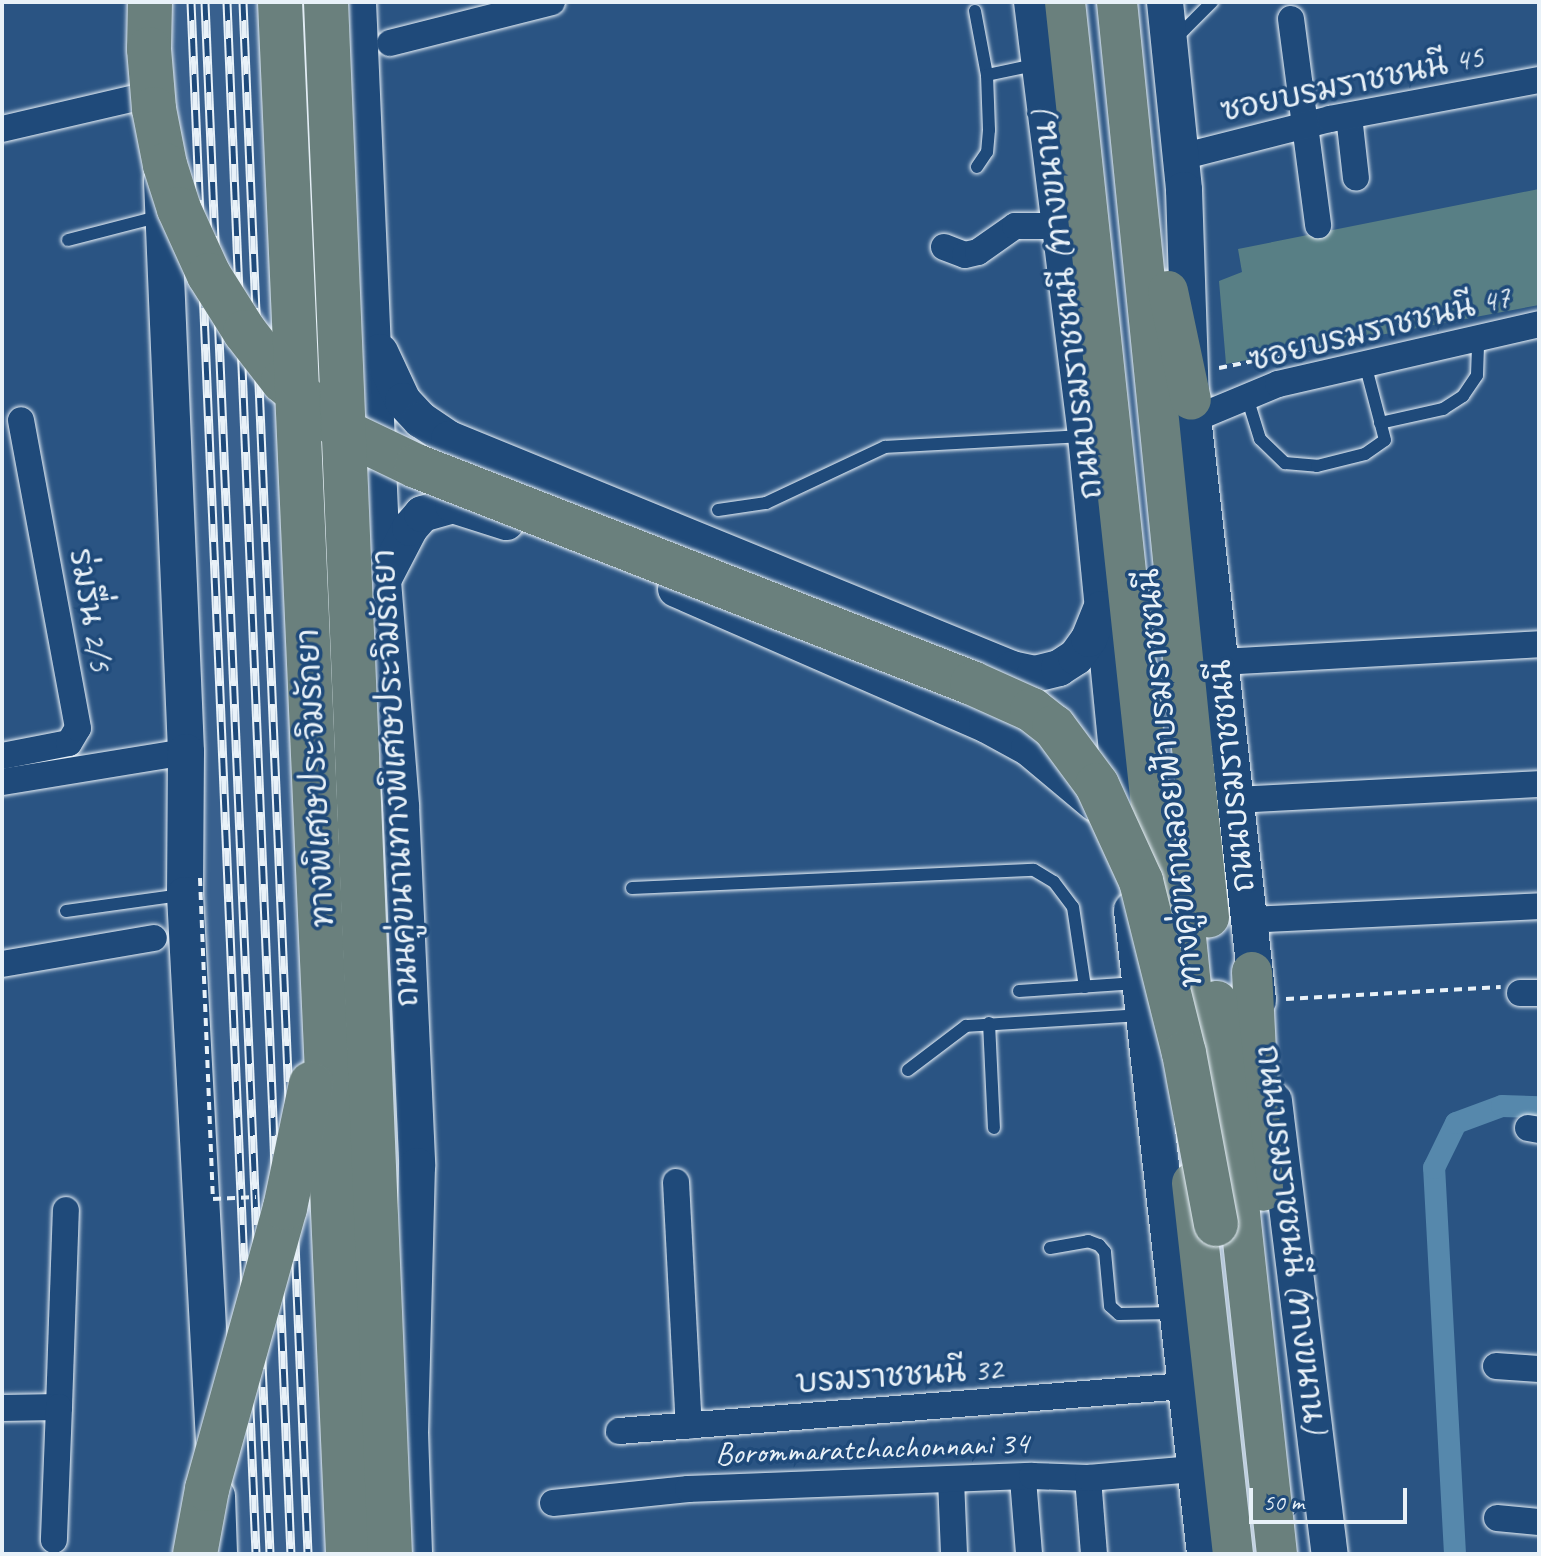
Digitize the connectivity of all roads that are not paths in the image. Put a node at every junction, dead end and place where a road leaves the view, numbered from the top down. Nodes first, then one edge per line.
1 (152, 2) edge
2 (280, 2) edge
3 (326, 2) edge
4 (358, 2) edge
5 (552, 2) edge
6 (1032, 2) edge
7 (1065, 2) edge
8 (1089, 2) edge
9 (1117, 2) edge
10 (1128, 2) edge
11 (1165, 2) edge
12 (1212, 2) edge
13 (975, 11) dead end
14 (1291, 19) dead end
15 (390, 43) dead end
16 (1169, 45) junction
17 (1040, 64) junction
18 (987, 75) junction
19 (1539, 80) edge
20 (157, 93) junction
21 (1349, 116) junction
22 (1303, 126) junction
23 (2, 129) edge
24 (1181, 157) junction
25 (977, 167) dead end
26 (1356, 178) dead end
27 (164, 215) junction
28 (1318, 225) dead end
29 (1060, 226) junction
30 (68, 240) dead end
31 (944, 247) dead end
32 (1539, 324) edge
33 (373, 335) junction
34 (1478, 338) junction
35 (1365, 364) junction
36 (1247, 397) junction
37 (1193, 409) junction
38 (21, 420) dead end
39 (1380, 423) junction
40 (433, 428) junction
41 (1086, 436) junction
42 (436, 508) junction
43 (718, 510) dead end
44 (383, 581) junction
45 (1100, 597) junction
46 (1132, 641) junction
47 (1539, 644) edge
48 (1220, 662) junction
49 (1035, 674) junction
50 (1029, 748) junction
51 (186, 752) junction
52 (2, 756) edge
53 (2, 782) edge
54 (1539, 784) edge
55 (1234, 800) junction
56 (1125, 838) junction
57 (632, 888) dead end
58 (185, 895) junction
59 (1539, 906) edge
60 (66, 911) dead end
61 (1247, 920) junction
62 (154, 938) dead end
63 (324, 951) junction
64 (2, 964) edge
65 (1255, 986) junction
66 (1085, 987) junction
67 (1019, 991) dead end
68 (1141, 999) junction
69 (989, 1023) junction
70 (908, 1070) dead end
71 (994, 1128) dead end
72 (676, 1182) dead end
73 (66, 1210) dead end
74 (1216, 1224) junction
75 (1050, 1248) dead end
76 (1175, 1313) junction
77 (1496, 1366) dead end
78 (1539, 1369) edge
79 (1184, 1386) junction
80 (59, 1407) junction
81 (2, 1408) edge
82 (689, 1426) junction
83 (619, 1431) dead end
84 (1194, 1469) junction
85 (1088, 1478) junction
86 (951, 1479) junction
87 (1023, 1479) junction
88 (553, 1503) dead end
89 (1497, 1518) dead end
90 (1539, 1522) edge
91 (54, 1540) dead end
92 (195, 1554) edge
93 (219, 1554) edge
94 (348, 1554) edge
95 (390, 1554) edge
96 (414, 1554) edge
97 (954, 1554) edge
98 (1029, 1554) edge
99 (1094, 1554) edge
100 (1205, 1554) edge
101 (1233, 1554) edge
102 (1254, 1554) edge
103 (1277, 1554) edge
104 (1300, 1554) edge
105 (1330, 1554) edge

1 - 20 main road
1 - 74 highway, bridge
2 - 63 highway, ทางพิเศษประจิมรัถยา, bridge
3 - 95 highway, ทางพิเศษประจิมรัถยา, bridge
4 - 33 main road, ถนนคู่ขนานทางพิเศษประจิมรัถยา
5 - 15 street
6 - 17 main road, ถนนบรมราชชนนี (ทางขนาน)
7 - 46 main road
8 - 74 main road, ทางคู่ขนานลอยฟ้าบรมราชชนนี, bridge
9 - 103 main road, ทางคู่ขนานลอยฟ้าบรมราชชนนี
10 - 37 main road, ถนนบรมราชชนนี
11 - 16 main road
12 - 16 lane
13 - 18 lane
14 - 22 street
16 - 24 main road
17 - 18 lane
17 - 29 main road, ถนนบรมราชชนนี (ทางขนาน)
18 - 25 lane
19 - 21 street, ซอยบรมราชชนนี 45
20 - 23 street
20 - 27 main road
21 - 22 street, ซอยบรมราชชนนี 45
21 - 26 street
22 - 24 street, ซอยบรมราชชนนี 45
22 - 28 street
24 - 37 main road
27 - 30 lane
27 - 51 main road
29 - 31 street
29 - 41 main road, ถนนบรมราชชนนี (ทางขนาน)
32 - 34 street, ซอยบรมราชชนนี 47
33 - 40 main road
33 - 44 main road, ถนนคู่ขนานทางพิเศษประจิมรัถยา
34 - 35 street, ซอยบรมราชชนนี 47
34 - 39 lane
35 - 36 street, ซอยบรมราชชนนี 47
35 - 39 lane
36 - 37 street, ซอยบรมราชชนนี 47
36 - 39 lane
37 - 48 main road, ถนนบรมราชชนนี
38 - 52 street, ร่มรื่น 2/5
40 - 42 main road
40 - 49 main road
41 - 43 lane
41 - 45 main road, ถนนบรมราชชนนี (ทางขนาน)
42 - 44 main road
42 - 50 main road
44 - 96 main road, ถนนคู่ขนานทางพิเศษประจิมรัถยา
45 - 46 main road
45 - 49 main road
45 - 56 main road
46 - 101 main road
47 - 48 street
48 - 55 main road, ถนนบรมราชชนนี
49 - 50 main road
50 - 56 main road
51 - 53 street
51 - 58 main road
54 - 55 street
55 - 61 main road, ถนนบรมราชชนนี
56 - 68 main road
57 - 66 lane
58 - 60 lane
58 - 93 main road
59 - 61 street
61 - 65 main road, ถนนบรมราชชนนี
62 - 64 street
63 - 92 highway, bridge
63 - 94 highway, ทางพิเศษประจิมรัถยา, bridge
65 - 104 main road, ถนนบรมราชชนนี
65 - 105 main road, ถนนบรมราชชนนี (ทางขนาน)
66 - 67 lane
66 - 68 lane
68 - 69 lane
68 - 76 main road
69 - 70 lane
69 - 71 lane
72 - 82 street
73 - 80 street
74 - 102 main road, ทางคู่ขนานลอยฟ้าบรมราชชนนี
75 - 76 lane
76 - 79 main road
77 - 78 street
79 - 82 street, บรมราชชนนี 32
79 - 84 main road
80 - 81 street
80 - 91 street
82 - 83 street, บรมราชชนนี 32
84 - 85 street, Borommaratchachonnani 34
84 - 100 main road
85 - 87 street, Borommaratchachonnani 34
85 - 99 street
86 - 87 street, Borommaratchachonnani 34
86 - 88 street, Borommaratchachonnani 34
86 - 97 street
87 - 98 street
89 - 90 street

